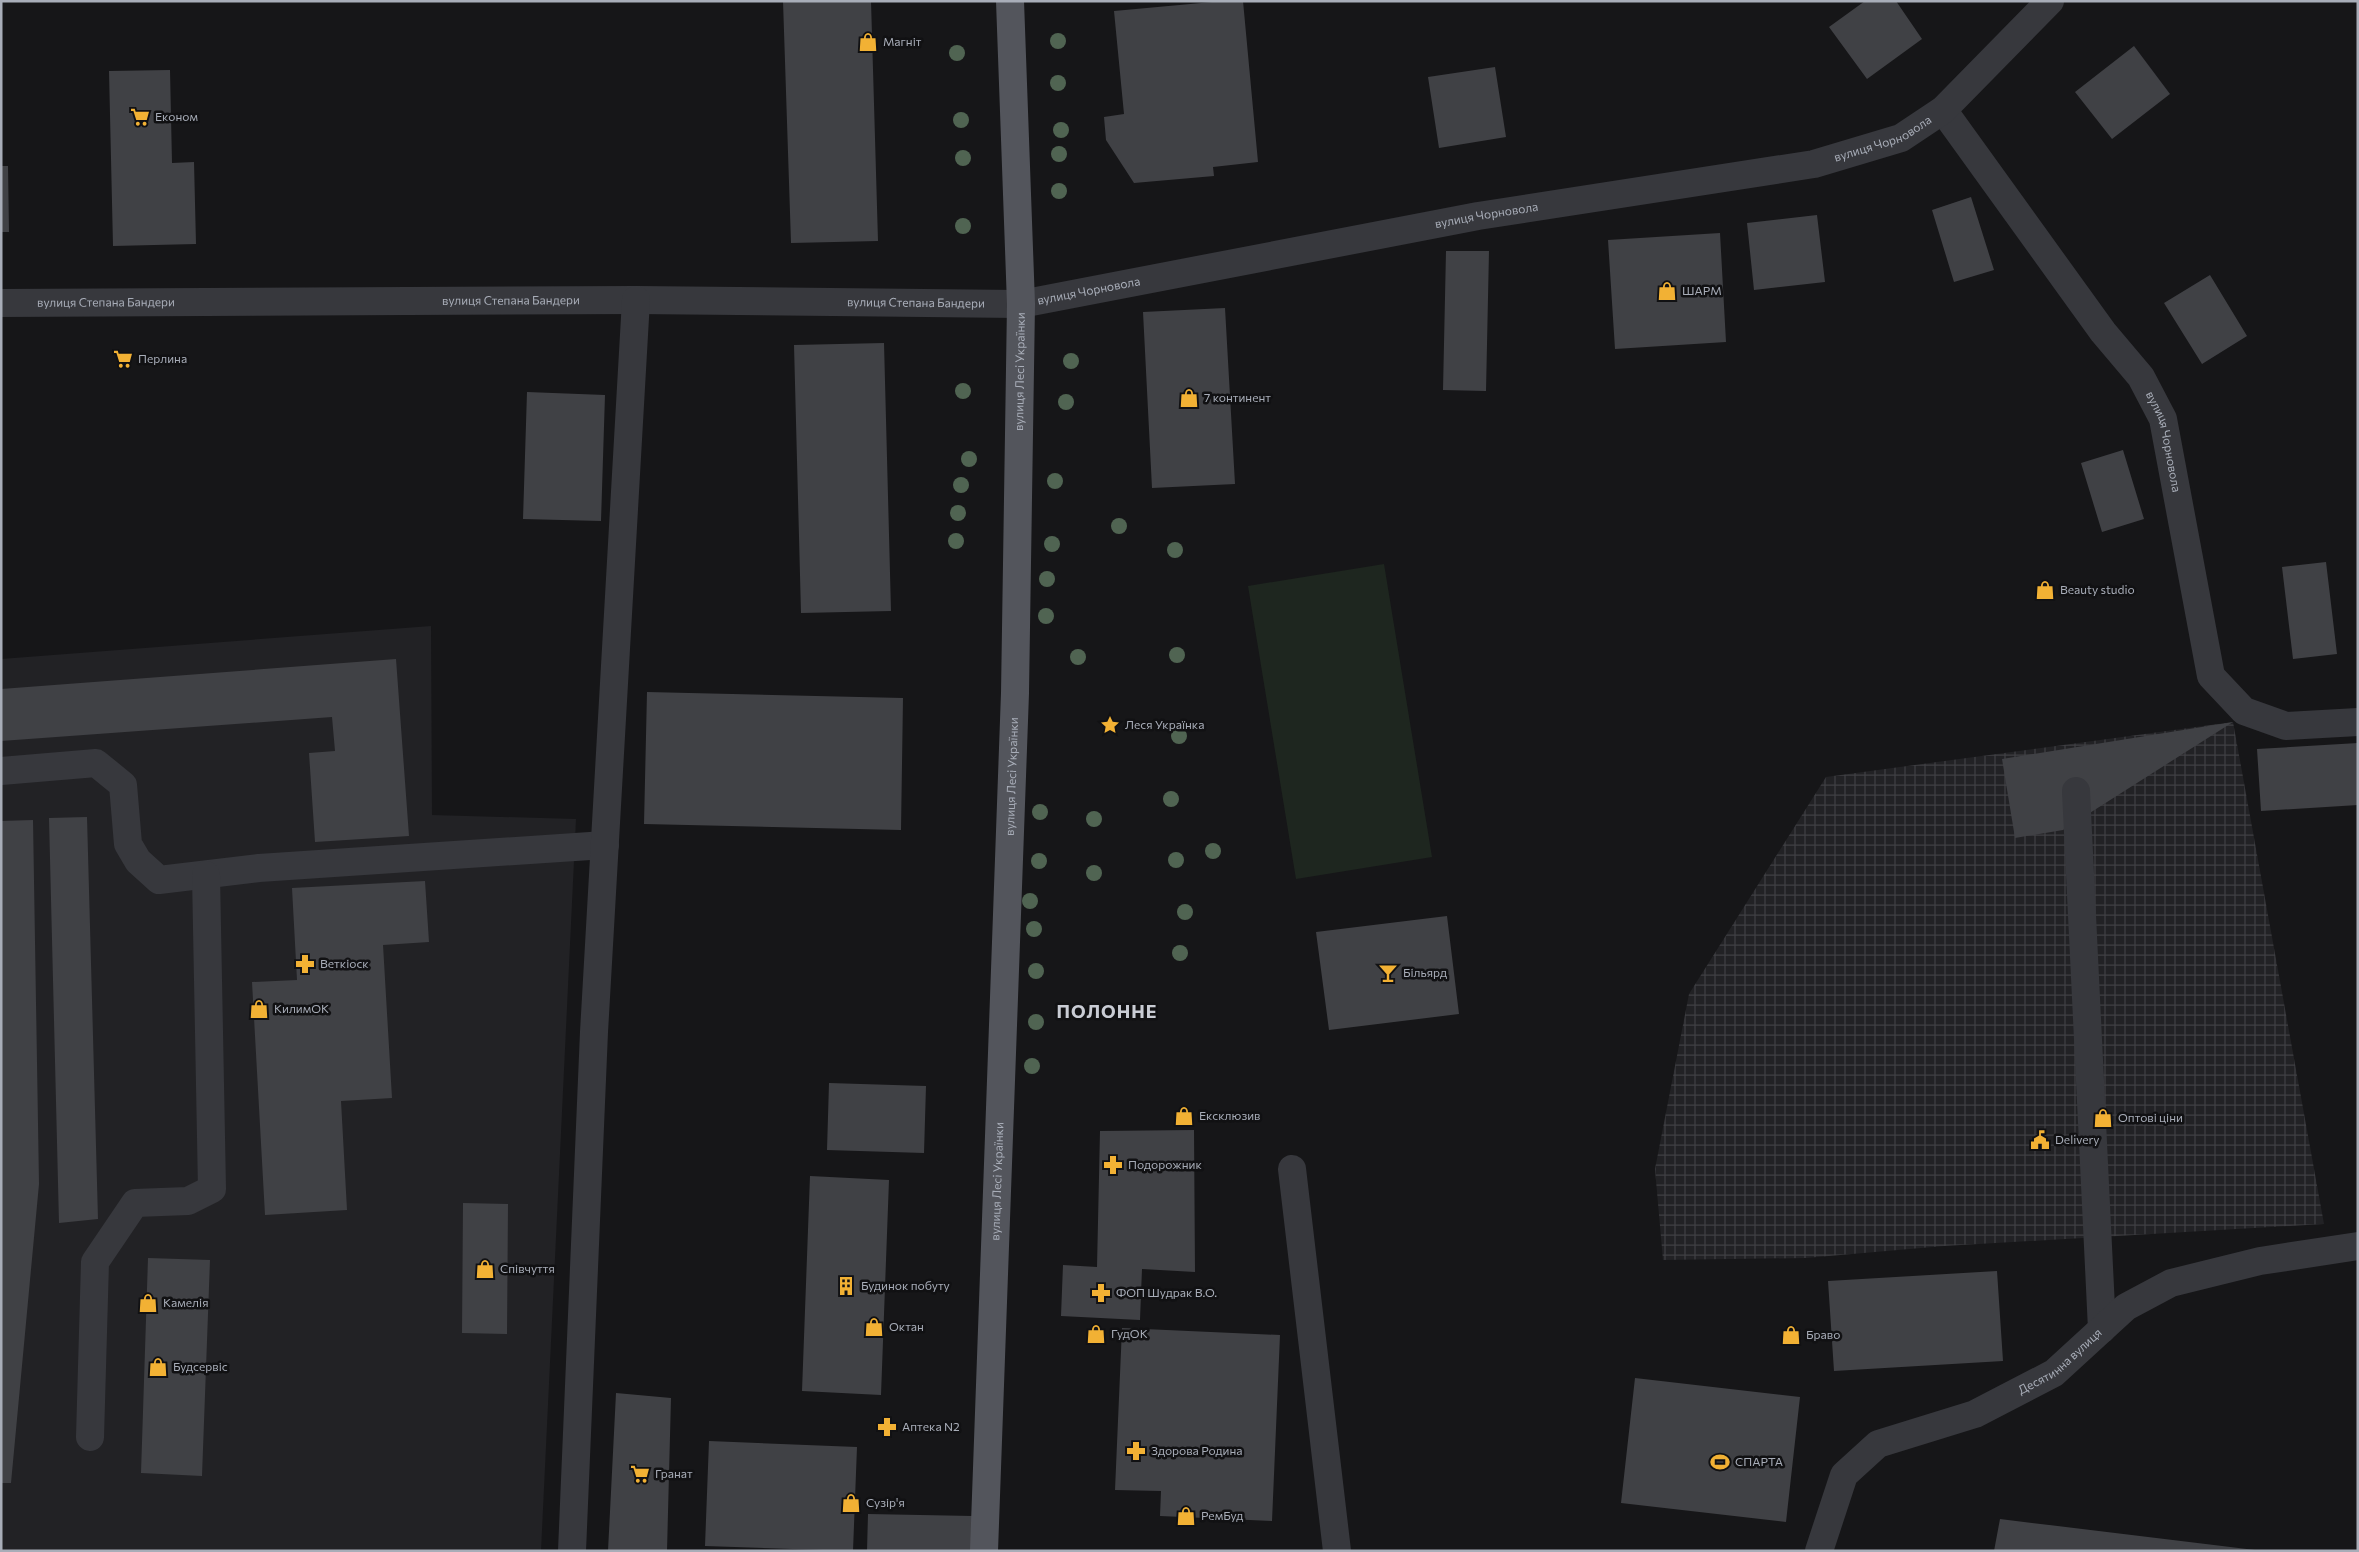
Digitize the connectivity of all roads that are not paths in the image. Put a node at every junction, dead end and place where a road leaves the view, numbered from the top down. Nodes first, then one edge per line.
1 (1010, 1) edge
2 (2050, 1) edge
3 (1943, 110) junction
4 (636, 300) junction
5 (1, 303) edge
6 (1020, 304) junction
7 (2358, 722) edge
8 (1, 771) edge
9 (2076, 792) dead end
10 (605, 845) junction
11 (206, 875) junction
12 (1292, 1169) dead end
13 (2358, 1246) edge
14 (2102, 1329) junction
15 (90, 1437) dead end
16 (572, 1551) edge
17 (984, 1551) edge
18 (1337, 1551) edge
19 (1819, 1551) edge

1 - 6 main road, вулиця Лесі Українки
2 - 3 street, вулиця Чорновола
3 - 6 street, вулиця Чорновола
3 - 7 street, вулиця Чорновола
4 - 5 street, вулиця Степана Бандери
4 - 6 street, вулиця Степана Бандери
4 - 10 street
6 - 17 main road, вулиця Лесі Українки
8 - 11 street
9 - 14 street
10 - 11 street
10 - 16 street
11 - 15 street
12 - 18 street
13 - 14 street, Десятинна вулиця
14 - 19 street, Десятинна вулиця

